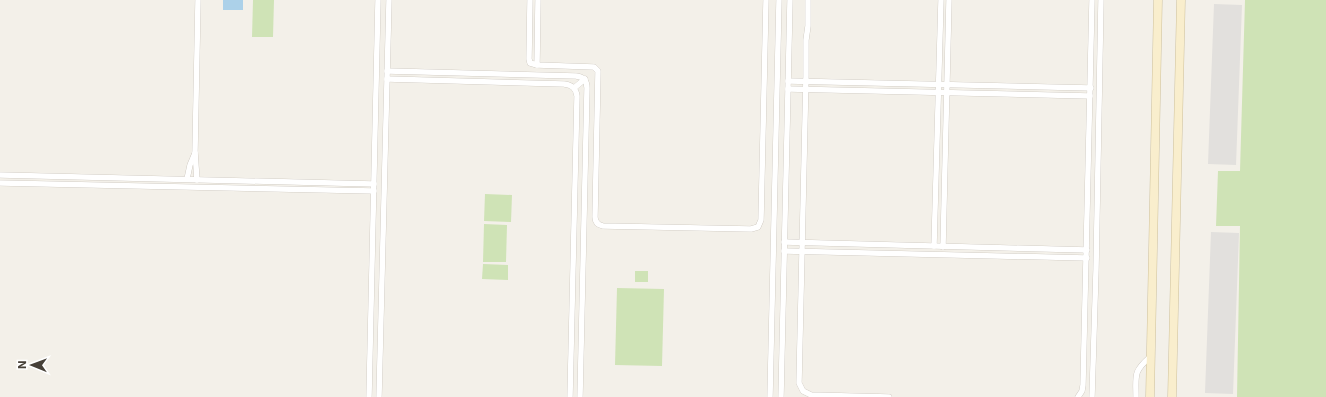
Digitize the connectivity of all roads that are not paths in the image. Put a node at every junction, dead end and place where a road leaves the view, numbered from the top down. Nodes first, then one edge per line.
1 (198, 0) edge
2 (530, 0) edge
3 (538, 0) edge
4 (766, 0) edge
5 (779, 0) edge
6 (790, 0) edge
7 (808, 0) edge
8 (941, 0) edge
9 (949, 0) edge
10 (1092, 0) edge
11 (1101, 0) edge
12 (1158, 0) edge
13 (1181, 0) edge
14 (378, 3) edge
15 (389, 3) edge
16 (537, 65) junction
17 (387, 71) junction
18 (387, 79) junction
19 (585, 79) junction
20 (788, 81) junction
21 (806, 81) junction
22 (938, 85) junction
23 (946, 85) junction
24 (574, 88) junction
25 (1090, 88) junction
26 (788, 89) junction
27 (806, 89) junction
28 (938, 93) junction
29 (946, 93) junction
30 (1090, 96) junction
31 (576, 114) junction
32 (587, 114) junction
33 (375, 118) junction
34 (386, 118) junction
35 (195, 152) junction
36 (0, 174) edge
37 (775, 176) junction
38 (786, 176) junction
39 (186, 179) junction
40 (197, 180) junction
41 (0, 182) edge
42 (374, 184) junction
43 (374, 191) junction
44 (784, 242) junction
45 (802, 243) junction
46 (934, 246) junction
47 (943, 246) junction
48 (1025, 248) junction
49 (1087, 250) junction
50 (784, 251) junction
51 (802, 252) junction
52 (1024, 256) junction
53 (1087, 258) junction
54 (370, 329) junction
55 (381, 329) junction
56 (772, 336) junction
57 (782, 336) junction
58 (570, 357) junction
59 (581, 357) junction
60 (1150, 357) junction
61 (369, 397) edge
62 (379, 397) edge
63 (570, 397) edge
64 (580, 397) edge
65 (770, 397) edge
66 (780, 397) edge
67 (889, 397) edge
68 (1078, 397) edge
69 (1092, 397) edge
70 (1136, 397) edge
71 (1150, 397) edge
72 (1172, 397) edge

1 - 35 street
2 - 16 street
3 - 16 street
4 - 16 street
5 - 37 street
6 - 20 street
7 - 21 street
8 - 22 street
9 - 23 street
10 - 25 street
11 - 69 street
12 - 60 main road
13 - 72 main road
14 - 15 street
14 - 33 street
15 - 17 street
17 - 18 street
17 - 19 street
18 - 24 street
18 - 34 street
19 - 24 street
19 - 32 street
20 - 21 street
20 - 26 street
21 - 22 street
21 - 27 street
22 - 23 street
22 - 28 street
23 - 25 street
23 - 29 street
24 - 31 street
25 - 30 street
26 - 27 street
26 - 38 street
27 - 28 street
27 - 45 street
28 - 29 street
28 - 46 street
29 - 30 street
29 - 47 street
30 - 49 street
31 - 32 street
31 - 58 street
32 - 59 street
33 - 34 street
33 - 42 street
34 - 55 street
35 - 39 street
35 - 40 street
36 - 39 street
36 - 41 street
37 - 38 street
37 - 56 street
38 - 44 street
39 - 40 street
40 - 42 street
41 - 43 street
42 - 43 street
43 - 54 street
44 - 45 street
44 - 50 street
45 - 46 street
45 - 51 street
46 - 47 street
47 - 48 street
48 - 49 street
48 - 52 street
49 - 53 street
50 - 51 street
50 - 57 street
51 - 52 street
51 - 67 street
52 - 53 street
53 - 68 street
54 - 55 street
54 - 61 street
55 - 62 street
56 - 57 street
56 - 65 street
57 - 66 street
58 - 59 street
58 - 63 street
59 - 64 street
60 - 70 street
60 - 71 main road

